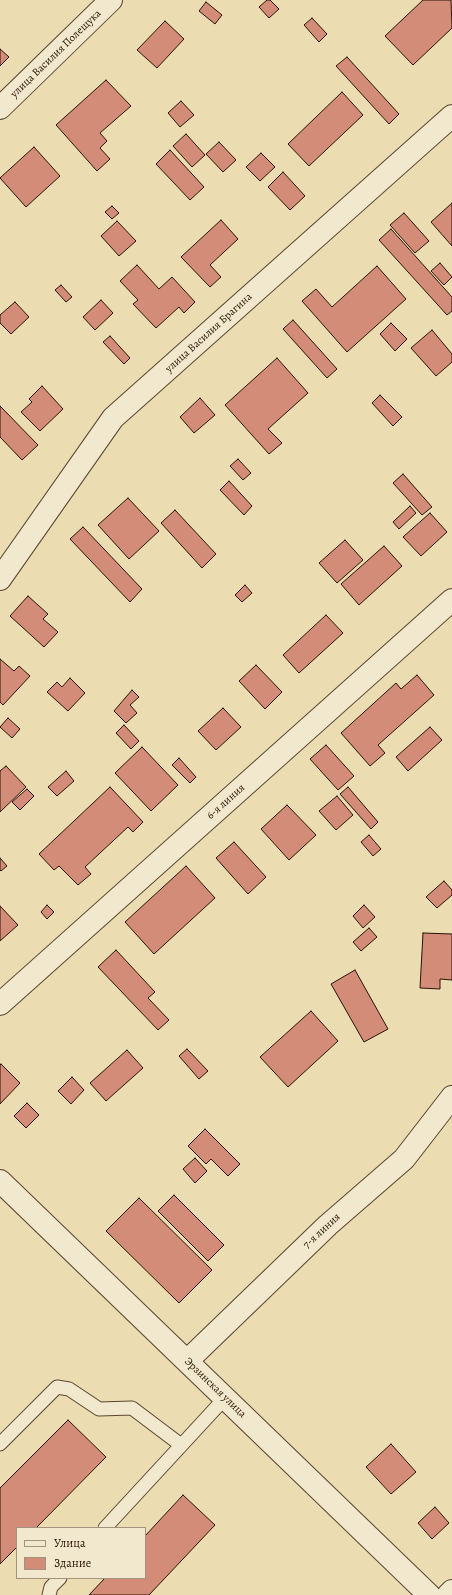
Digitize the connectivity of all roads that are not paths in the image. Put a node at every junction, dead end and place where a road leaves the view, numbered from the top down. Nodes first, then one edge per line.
1 (111, 0) edge
2 (0, 108) edge
3 (452, 116) edge
4 (0, 579) edge
5 (452, 600) edge
6 (0, 1004) edge
7 (452, 1097) edge
8 (0, 1182) edge
9 (187, 1361) junction
10 (225, 1398) junction
11 (0, 1444) edge
12 (181, 1446) junction
13 (106, 1527) edge
14 (59, 1579) edge
15 (452, 1592) edge
16 (49, 1595) edge
17 (429, 1595) edge
18 (448, 1595) edge

1 - 2 street, улица Василия Полещука
3 - 4 street, улица Василия Брагина
5 - 6 street, 6-я линия
7 - 9 street, 7-я линия
8 - 9 street, Эрзинская улица
9 - 10 street, Эрзинская улица
10 - 12 lane
10 - 17 street, Эрзинская улица
11 - 12 lane
12 - 13 lane
14 - 16 lane
15 - 18 street

